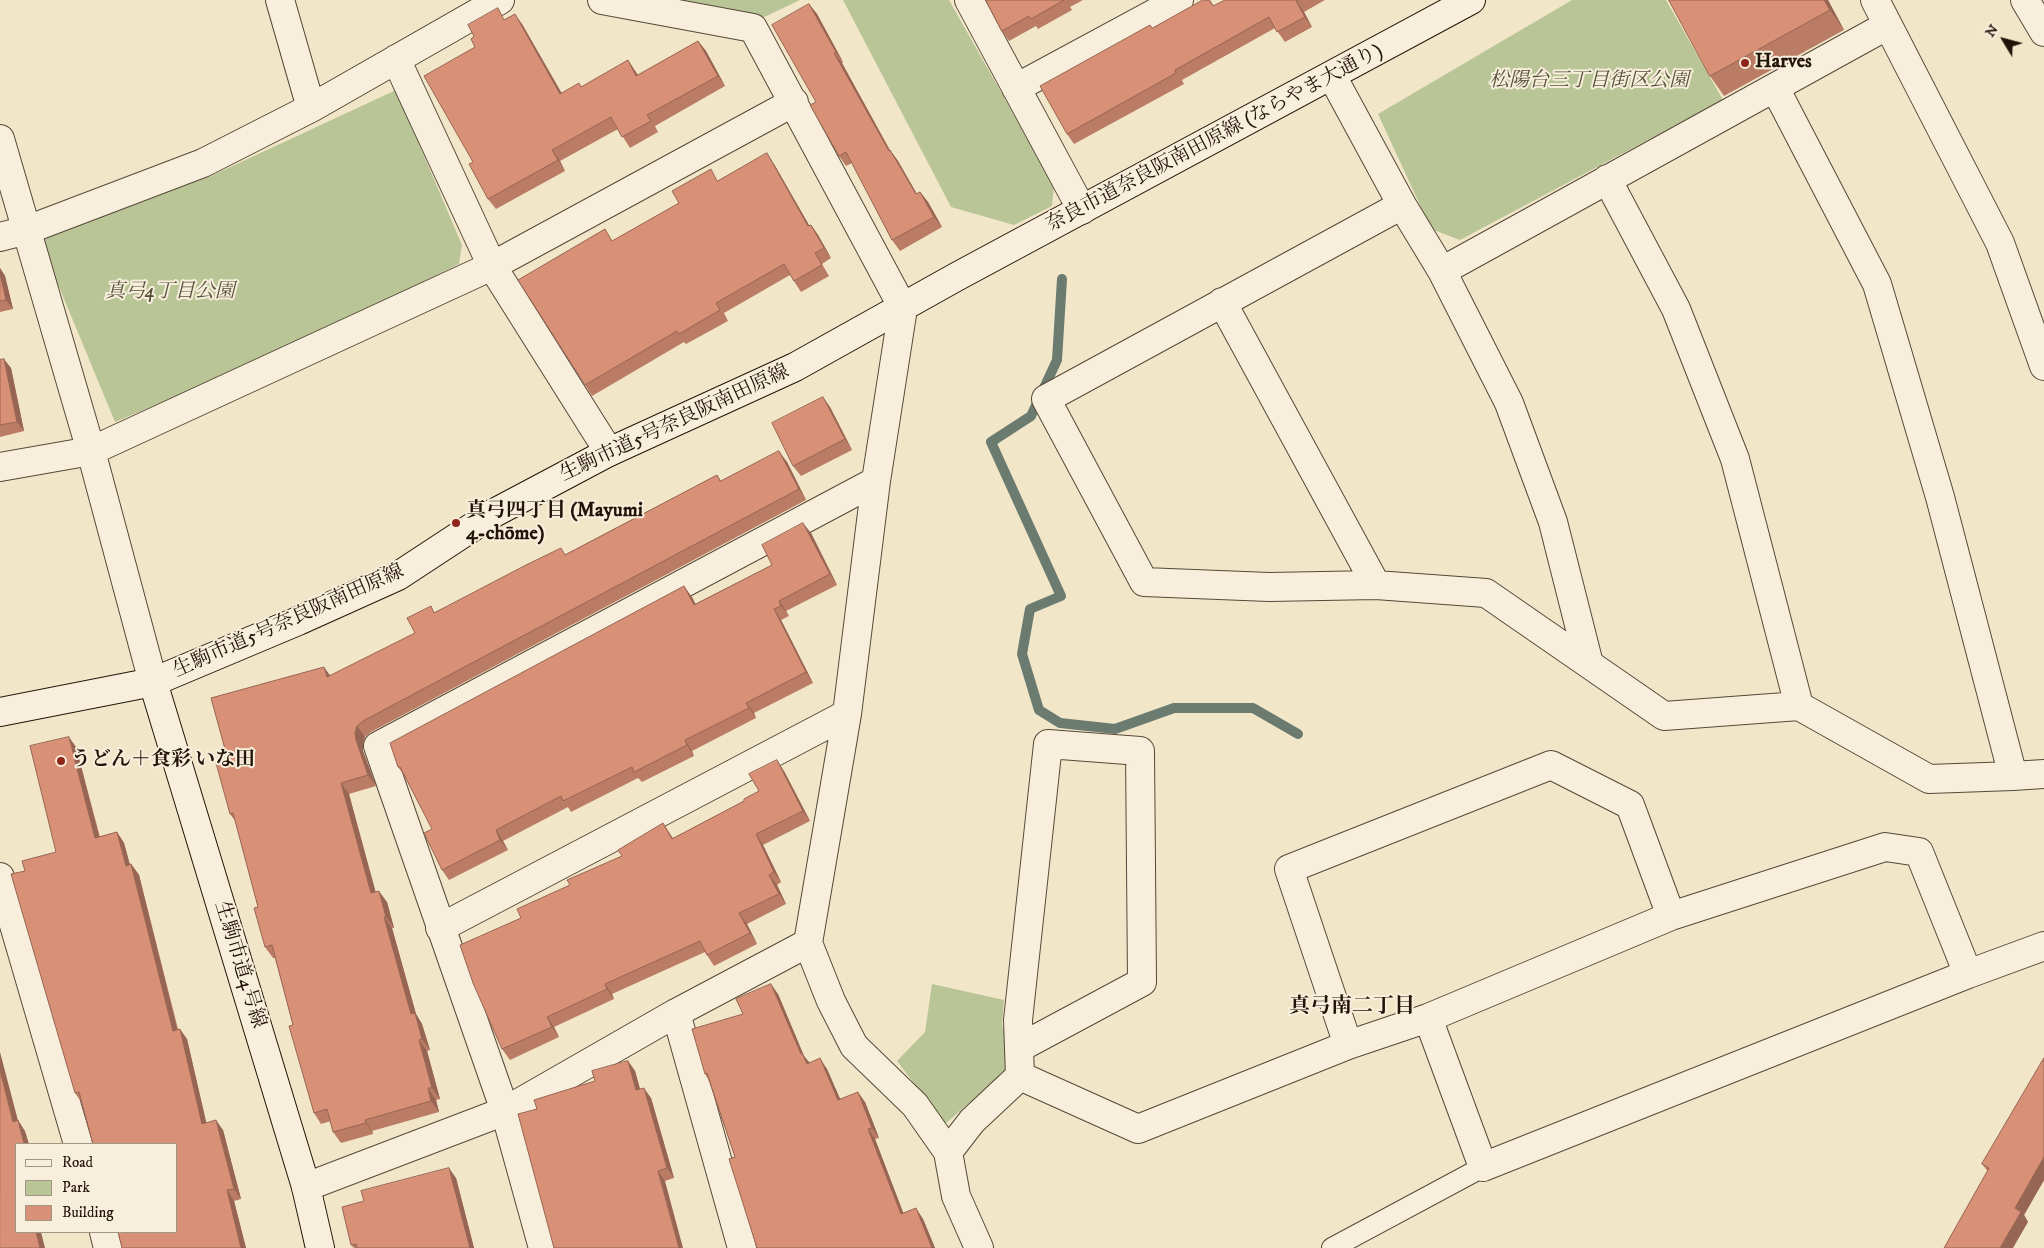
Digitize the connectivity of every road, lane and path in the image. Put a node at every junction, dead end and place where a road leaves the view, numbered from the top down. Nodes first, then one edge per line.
1 (280, 0) edge
2 (500, 0) edge
3 (602, 0) edge
4 (969, 0) edge
5 (1179, 0) edge
6 (1471, 0) edge
7 (1875, 0) edge
8 (2025, 0) edge
9 (1888, 25) junction
10 (2044, 32) edge
11 (396, 59) junction
12 (1332, 76) junction
13 (1016, 88) junction
14 (1775, 88) junction
15 (794, 102) junction
16 (311, 108) junction
17 (0, 139) edge
18 (1607, 178) junction
19 (1402, 204) junction
20 (1082, 210) junction
21 (27, 230) junction
22 (0, 237) edge
23 (492, 266) junction
24 (1442, 271) junction
25 (958, 276) joint
26 (1222, 302) junction
27 (903, 308) junction
28 (2043, 358) edge
29 (91, 451) junction
30 (610, 452) junction
31 (0, 467) edge
32 (876, 481) junction
33 (1376, 585) junction
34 (1589, 664) junction
35 (154, 682) junction
36 (1799, 706) junction
37 (0, 712) edge
38 (847, 714) junction
39 (2044, 774) edge
40 (2013, 776) junction
41 (0, 877) edge
42 (1671, 916) junction
43 (440, 928) junction
44 (808, 943) junction
45 (2044, 946) edge
46 (1968, 974) junction
47 (676, 1014) junction
48 (1428, 1018) junction
49 (1348, 1045) junction
50 (1019, 1048) junction
51 (1020, 1076) junction
52 (505, 1111) junction
53 (78, 1143) edge
54 (948, 1152) junction
55 (1483, 1167) junction
56 (306, 1187) junction
57 (104, 1233) edge
58 (108, 1248) edge
59 (320, 1248) edge
60 (543, 1248) edge
61 (742, 1248) edge
62 (979, 1248) edge
63 (1332, 1248) edge

1 - 16 street
2 - 11 street
3 - 15 street
4 - 13 street
5 - 13 street
6 - 12 street, 奈良市道奈良阪南田原線 (ならやま大通り)
7 - 9 street
8 - 10 street
9 - 14 street
9 - 28 street
11 - 16 street
11 - 23 street
12 - 19 street
12 - 20 street, 奈良市道奈良阪南田原線 (ならやま大通り)
13 - 20 street
14 - 18 street
14 - 40 street
15 - 23 street
15 - 27 street
16 - 21 street
17 - 21 street, 生駒市道4号線
18 - 24 street
18 - 36 street
19 - 24 street
19 - 26 street
20 - 25 street, 奈良市道奈良阪南田原線 (ならやま大通り)
21 - 22 street
21 - 29 street, 生駒市道4号線
23 - 29 street
23 - 30 street
24 - 34 street
25 - 27 street, 生駒市道5号奈良阪南田原線
26 - 33 street
26 - 33 street
27 - 30 street, 生駒市道5号奈良阪南田原線
27 - 32 street
29 - 31 street
29 - 35 street, 生駒市道4号線
30 - 35 street, 生駒市道5号奈良阪南田原線
32 - 38 street
32 - 43 street
33 - 34 street
34 - 36 street
35 - 37 street, 生駒市道5号奈良阪南田原線
35 - 56 street, 生駒市道4号線
36 - 40 street
38 - 43 street
38 - 44 street
39 - 40 street
41 - 53 street
42 - 46 street
42 - 48 street
42 - 49 street
43 - 52 street
44 - 47 street
44 - 54 street
45 - 46 street
46 - 55 street
47 - 52 street
47 - 61 street
48 - 49 street
48 - 55 street
49 - 51 street
50 - 50 street
50 - 51 street
51 - 54 street
52 - 56 street
52 - 60 street
54 - 62 street
55 - 63 lane
56 - 59 street, 生駒市道4号線
57 - 58 street

